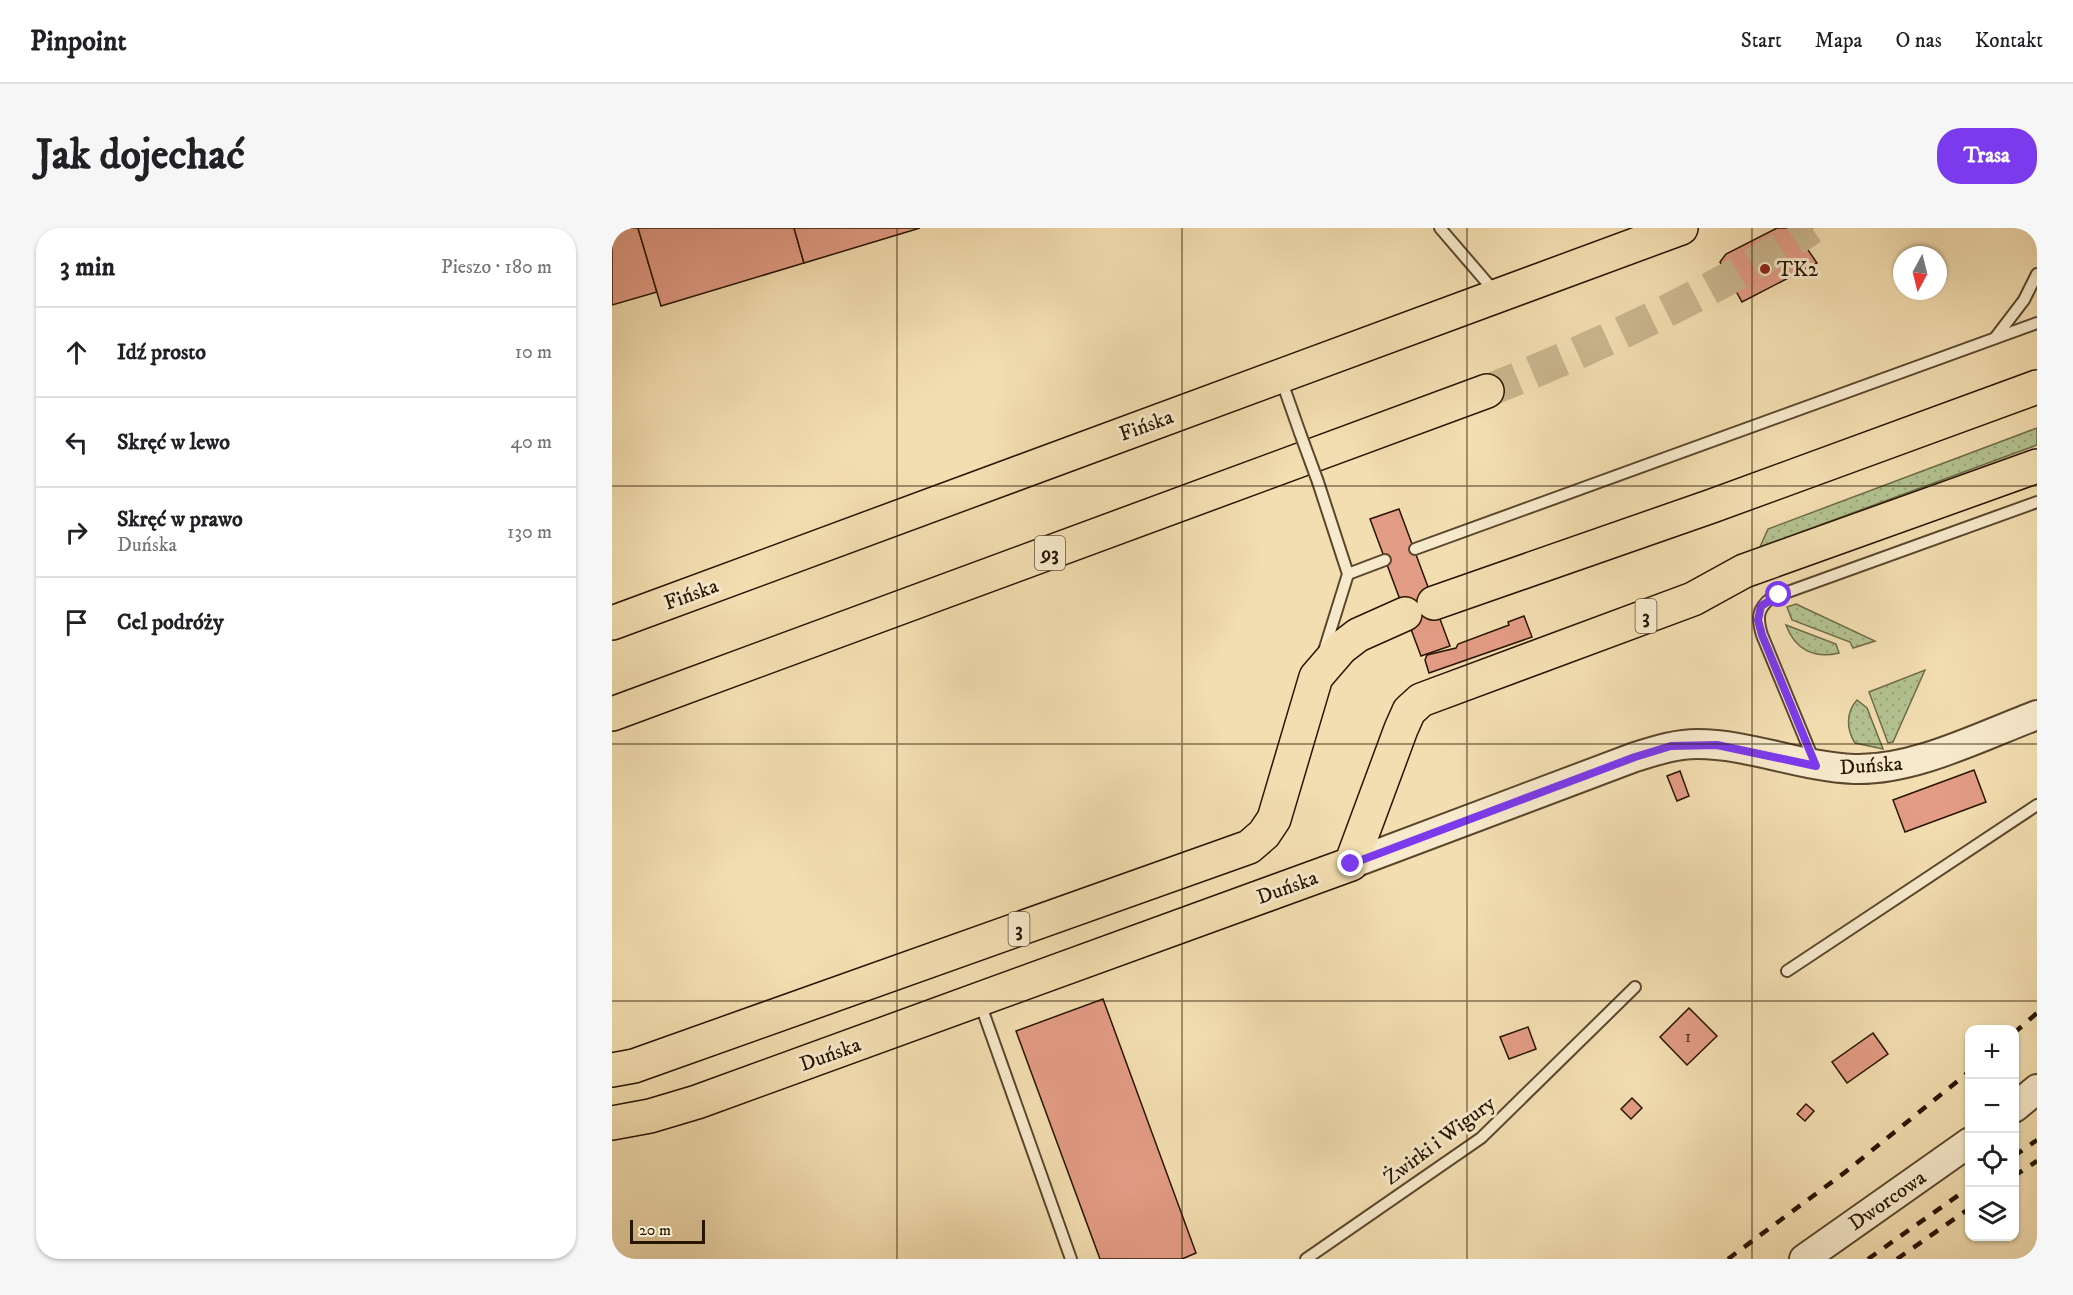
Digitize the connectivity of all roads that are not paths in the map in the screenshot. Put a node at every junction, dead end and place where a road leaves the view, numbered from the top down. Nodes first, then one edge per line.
1 (1440, 228) edge
2 (1681, 228) edge
3 (2037, 274) edge
4 (1497, 295) junction
5 (2037, 323) edge
6 (1995, 338) junction
7 (1280, 376) junction
8 (2037, 387) edge
9 (1487, 391) tunnel mouth
10 (2037, 466) edge
11 (2037, 502) edge
12 (1414, 549) dead end
13 (1385, 560) dead end
14 (1348, 574) junction
15 (612, 623) edge
16 (1316, 677) junction
17 (612, 714) edge
18 (2037, 715) edge
19 (1816, 766) junction
20 (2037, 805) edge
21 (1351, 864) junction
22 (1787, 971) dead end
23 (1635, 987) dead end
24 (979, 1000) junction
25 (612, 1070) edge
26 (2037, 1089) edge
27 (2019, 1104) edge
28 (612, 1123) edge
29 (1965, 1146) edge
30 (1071, 1259) edge
31 (1306, 1259) edge
32 (1804, 1259) edge

1 - 4 lane
2 - 4 main road, Fińska
3 - 6 lane
4 - 7 main road, Fińska
5 - 6 lane
6 - 12 lane
7 - 14 lane, bridge
7 - 15 main road, Fińska
8 - 16 main road, 3
9 - 17 main road, 93
10 - 21 main road, 3
11 - 19 lane
13 - 14 lane
14 - 16 lane
16 - 25 main road, 3
18 - 19 street, Duńska
19 - 21 street, Duńska
20 - 22 lane
21 - 24 main road, Duńska
23 - 31 lane, Żwirki i Wigury
24 - 28 main road, Duńska
24 - 30 lane
26 - 27 street
29 - 32 street, Dworcowa

